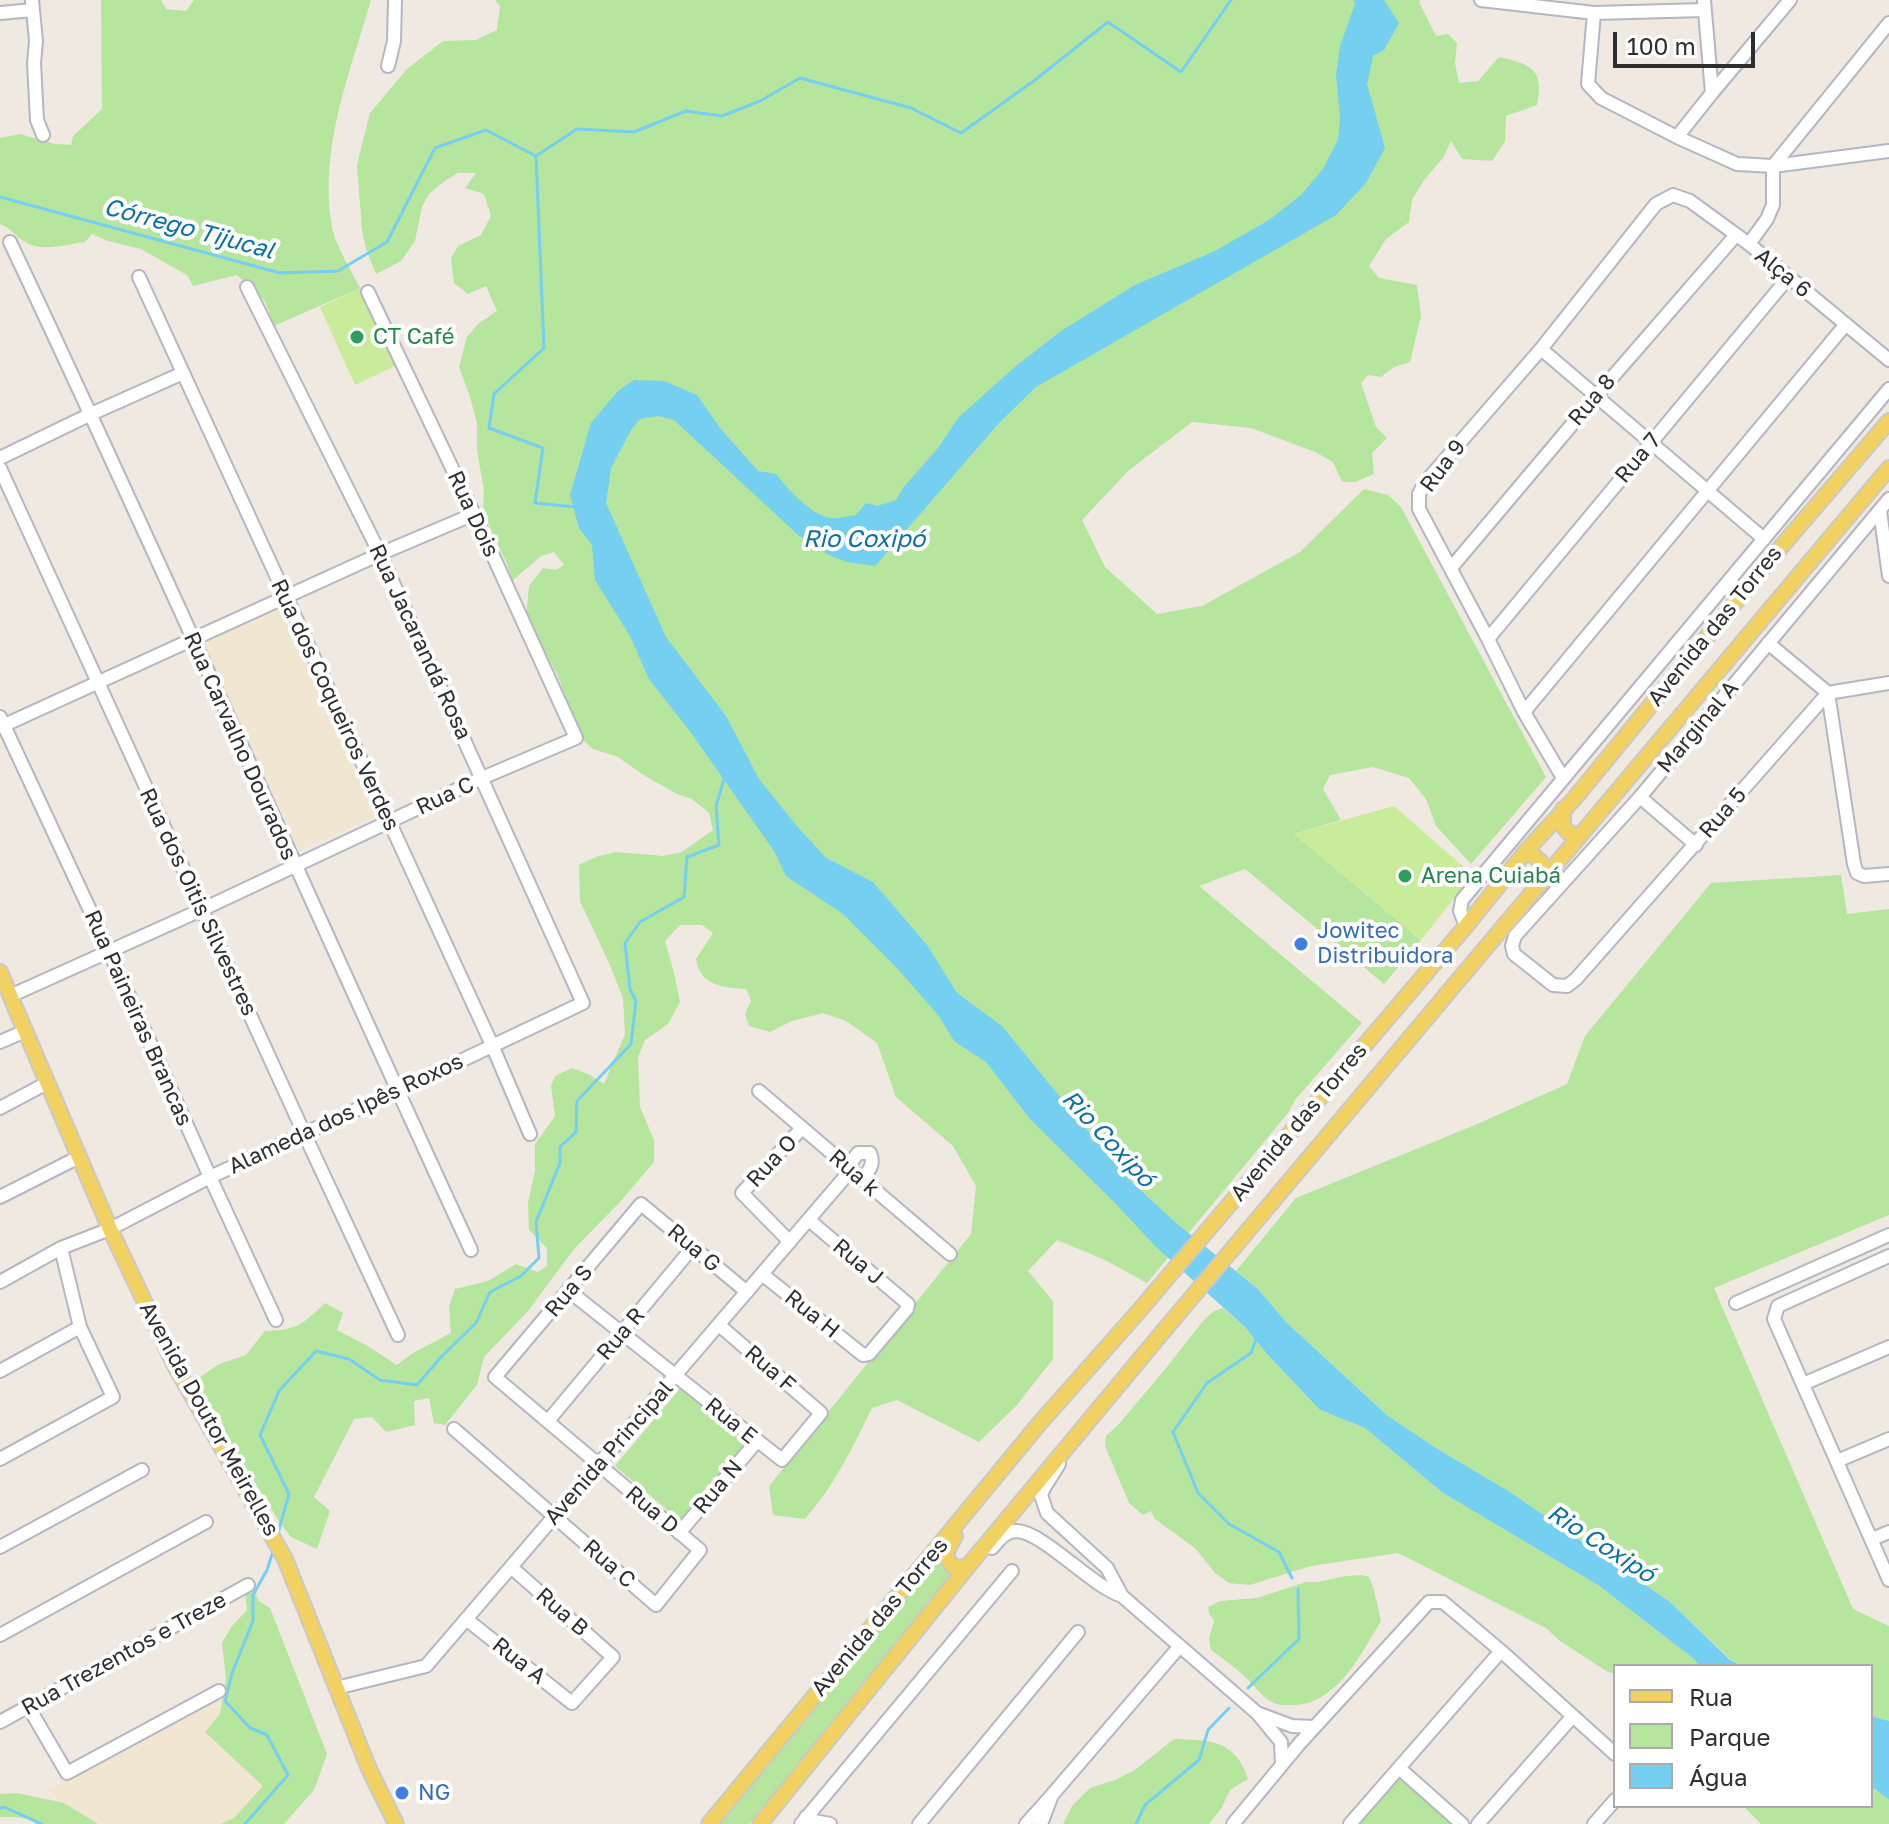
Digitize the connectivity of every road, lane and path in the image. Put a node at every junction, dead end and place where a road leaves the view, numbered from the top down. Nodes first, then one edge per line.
1 (395, 0) edge
2 (1481, 0) edge
3 (1790, 0) edge
4 (32, 5) edge
5 (1704, 5) edge
6 (1623, 6) edge
7 (0, 13) edge
8 (1594, 13) junction
9 (1889, 23) edge
10 (388, 66) dead end
11 (1712, 93) junction
12 (43, 135) dead end
13 (1677, 137) junction
14 (1889, 151) edge
15 (1773, 166) junction
16 (1673, 195) joint
17 (1736, 235) junction
18 (10, 242) dead end
19 (1749, 244) junction
20 (139, 277) dead end
21 (1788, 278) junction
22 (247, 287) dead end
23 (368, 292) dead end
24 (1846, 324) junction
25 (1541, 349) junction
26 (1889, 360) edge
27 (183, 373) junction
28 (1889, 389) edge
29 (1596, 396) junction
30 (91, 414) junction
31 (1889, 421) edge
32 (1651, 442) junction
33 (0, 458) edge
34 (0, 468) edge
35 (1889, 468) edge
36 (1708, 491) junction
37 (1889, 499) edge
38 (1880, 511) junction
39 (474, 514) junction
40 (1764, 539) junction
41 (380, 554) junction
42 (1451, 568) junction
43 (1889, 576) edge
44 (286, 598) junction
45 (1488, 639) junction
46 (193, 641) junction
47 (1768, 643) junction
48 (98, 682) junction
49 (1889, 683) edge
50 (1828, 693) junction
51 (1524, 712) junction
52 (1, 723) edge
53 (576, 738) joint
54 (482, 778) junction
55 (1563, 778) junction
56 (1640, 797) junction
57 (1563, 809) junction
58 (389, 822) junction
59 (1579, 837) junction
60 (1696, 845) junction
61 (1527, 850) junction
62 (294, 866) junction
63 (1889, 874) edge
64 (1548, 875) junction
65 (201, 910) junction
66 (1466, 926) junction
67 (109, 951) junction
68 (0, 972) edge
69 (1576, 979) joint
70 (10, 996) junction
71 (583, 1003) joint
72 (25, 1031) junction
73 (0, 1042) edge
74 (492, 1045) junction
75 (47, 1083) junction
76 (397, 1091) junction
77 (759, 1091) dead end
78 (0, 1108) edge
79 (802, 1128) junction
80 (304, 1133) junction
81 (530, 1134) dead end
82 (79, 1157) junction
83 (850, 1169) junction
84 (210, 1177) junction
85 (863, 1180) junction
86 (0, 1197) edge
87 (641, 1204) joint
88 (809, 1220) junction
89 (110, 1229) junction
90 (1889, 1235) edge
91 (790, 1242) junction
92 (693, 1247) junction
93 (61, 1248) junction
94 (471, 1250) dead end
95 (950, 1254) dead end
96 (1889, 1256) edge
97 (762, 1274) junction
98 (0, 1282) edge
99 (569, 1291) junction
100 (747, 1292) junction
101 (1736, 1303) dead end
102 (276, 1320) dead end
103 (719, 1325) junction
104 (80, 1327) junction
105 (621, 1333) junction
106 (398, 1335) dead end
107 (1889, 1347) edge
108 (863, 1355) joint
109 (0, 1371) edge
110 (675, 1376) junction
111 (495, 1377) joint
112 (1803, 1384) junction
113 (548, 1421) junction
114 (1039, 1424) junction
115 (454, 1429) dead end
116 (1889, 1439) edge
117 (757, 1441) junction
118 (1073, 1441) junction
119 (0, 1459) edge
120 (782, 1460) joint
121 (1837, 1461) junction
122 (599, 1464) junction
123 (142, 1470) dead end
124 (554, 1517) junction
125 (206, 1522) dead end
126 (1889, 1532) edge
127 (679, 1533) junction
128 (1872, 1539) junction
129 (0, 1547) edge
130 (700, 1550) joint
131 (969, 1565) junction
132 (511, 1567) junction
133 (1012, 1571) dead end
134 (1889, 1580) edge
135 (248, 1585) dead end
136 (1122, 1596) junction
137 (466, 1619) junction
138 (1078, 1632) dead end
139 (0, 1635) edge
140 (1180, 1646) junction
141 (1501, 1651) junction
142 (336, 1688) junction
143 (219, 1691) dead end
144 (572, 1703) joint
145 (29, 1708) junction
146 (1257, 1713) junction
147 (1573, 1716) junction
148 (0, 1722) edge
149 (1314, 1727) junction
150 (1613, 1752) edge
151 (1282, 1764) junction
152 (1399, 1768) junction
153 (1052, 1795) junction
154 (1613, 1802) edge
155 (803, 1820) edge
156 (396, 1824) edge
157 (709, 1824) edge
158 (760, 1824) edge
159 (830, 1824) edge
160 (919, 1824) edge
161 (1026, 1824) edge
162 (1041, 1824) edge
163 (1233, 1824) edge
164 (1350, 1824) edge
165 (1462, 1824) edge
166 (1478, 1824) edge
167 (1594, 1824) edge

1 - 10 street
2 - 8 street
3 - 11 street
4 - 7 street
4 - 12 street
5 - 6 street
5 - 11 street
6 - 8 street
8 - 13 street
9 - 15 street
11 - 13 street
13 - 15 street
14 - 15 street
15 - 19 street
16 - 17 street, Alça 6
16 - 25 street, Rua 9
17 - 19 street, Alça 6
17 - 29 street, Rua 8
18 - 30 street, Rua Carvalho Dourados
19 - 21 street, Alça 6
20 - 27 street, Rua dos Coqueiros Verdes
21 - 24 street, Alça 6
21 - 32 street, Rua 7
22 - 41 street, Rua Jacarandá Rosa
23 - 39 street, Rua Dois
24 - 26 street, Alça 6
24 - 36 street
25 - 29 street
25 - 42 street, Rua 9
27 - 30 street
27 - 44 street, Rua dos Coqueiros Verdes
28 - 40 street
29 - 32 street
29 - 42 street, Rua 8
30 - 33 street
30 - 46 street, Rua Carvalho Dourados
31 - 57 main road, Avenida das Torres
32 - 36 street
32 - 45 street, Rua 7
34 - 48 street, Rua dos Oitis Silvestres
35 - 59 main road, Avenida das Torres
36 - 40 street
36 - 51 street
37 - 38 street, Marginal A
38 - 43 street
38 - 47 street, Marginal A
39 - 41 street
39 - 53 street, Rua Dois
40 - 55 street
41 - 44 street
41 - 54 street, Rua Jacarandá Rosa
42 - 45 street, Rua 9
44 - 46 street
44 - 58 street, Rua dos Coqueiros Verdes
45 - 51 street, Rua 9
46 - 48 street
46 - 62 street, Rua Carvalho Dourados
47 - 50 street
47 - 56 street, Marginal A
48 - 52 street
48 - 65 street, Rua dos Oitis Silvestres
49 - 50 street
50 - 60 street, Rua 5
50 - 63 street
51 - 55 street, Rua 9
52 - 67 street, Rua Paineiras Brancas
53 - 54 street, Rua C
54 - 58 street, Rua C
54 - 71 street, Rua Jacarandá Rosa
55 - 66 street
56 - 60 street
56 - 69 street, Marginal A
57 - 59 main road
57 - 61 main road, Avenida das Torres
58 - 62 street, Rua C
58 - 74 street, Rua dos Coqueiros Verdes
59 - 64 main road, Avenida das Torres
60 - 69 street, Rua 5
61 - 64 main road
61 - 66 main road, Avenida das Torres
62 - 65 street, Rua C
62 - 76 street, Rua Carvalho Dourados
64 - 118 main road, Avenida das Torres
65 - 67 street, Rua C
65 - 80 street, Rua dos Oitis Silvestres
66 - 114 main road, Avenida das Torres
67 - 70 street, Rua C
67 - 84 street, Rua Paineiras Brancas
68 - 70 main road, Avenida Doutor Meirelles
70 - 72 main road, Avenida Doutor Meirelles
71 - 74 street, Alameda dos Ipês Roxos
72 - 73 street
72 - 75 main road, Avenida Doutor Meirelles
74 - 76 street, Alameda dos Ipês Roxos
74 - 81 street, Rua dos Coqueiros Verdes
75 - 78 street
75 - 82 main road, Avenida Doutor Meirelles
76 - 80 street, Alameda dos Ipês Roxos
76 - 94 street, Rua Carvalho Dourados
77 - 79 street, Rua k
79 - 83 street, Rua k
79 - 91 street, Rua O
80 - 84 street, Alameda dos Ipês Roxos
80 - 106 street, Rua dos Oitis Silvestres
82 - 86 street
82 - 89 main road, Avenida Doutor Meirelles
83 - 85 street, Rua k
83 - 85 street
83 - 88 street, Avenida Principal
84 - 89 street, Alameda dos Ipês Roxos
84 - 102 street, Rua Paineiras Brancas
85 - 95 street, Rua k
87 - 92 street, Rua G
87 - 99 street, Rua S
88 - 91 street, Avenida Principal
88 - 108 street, Rua J
89 - 93 street, Alameda dos Ipês Roxos
89 - 142 main road, Avenida Doutor Meirelles
90 - 101 street
91 - 97 street, Avenida Principal
92 - 100 street, Rua G
92 - 105 street, Rua R
93 - 98 street, Alameda dos Ipês Roxos
93 - 104 street
96 - 112 street
97 - 100 street, Avenida Principal
97 - 108 street, Rua H
99 - 105 street, Rua E
99 - 111 street, Rua S
100 - 103 street, Avenida Principal
103 - 110 street, Avenida Principal
103 - 120 street, Rua F
104 - 109 street
104 - 119 street
105 - 110 street, Rua E
105 - 113 street, Rua R
107 - 112 street
110 - 117 street, Rua E
110 - 122 street, Avenida Principal
111 - 113 street, Rua D
112 - 121 street
113 - 122 street, Rua D
114 - 131 main road
114 - 157 main road, Avenida das Torres
115 - 124 street, Rua C
116 - 121 street
117 - 120 street, Rua E
117 - 127 street, Rua N
118 - 131 main road, Avenida das Torres
118 - 136 street
121 - 128 street
122 - 124 street, Avenida Principal
122 - 127 street, Rua D
123 - 129 street
124 - 130 street, Rua C
124 - 132 street, Avenida Principal
125 - 139 street
126 - 128 street
127 - 130 street, Rua D
128 - 134 street
131 - 136 street
131 - 158 main road, Avenida das Torres
132 - 137 street, Avenida Principal
132 - 144 street, Rua B
133 - 155 street
135 - 145 street, Rua Trezentos e Treze
136 - 140 street
137 - 142 street, Avenida Principal
137 - 144 street, Rua A
138 - 160 street
140 - 146 street
140 - 153 street
141 - 147 street
141 - 149 street
141 - 152 street
142 - 156 main road, Avenida Doutor Meirelles
143 - 145 street
145 - 148 street, Rua Trezentos e Treze
146 - 149 street
146 - 151 street
147 - 150 street
147 - 166 street
149 - 151 street
151 - 163 street
152 - 164 street
152 - 165 street
153 - 161 street
153 - 162 street
154 - 167 street
155 - 159 street

